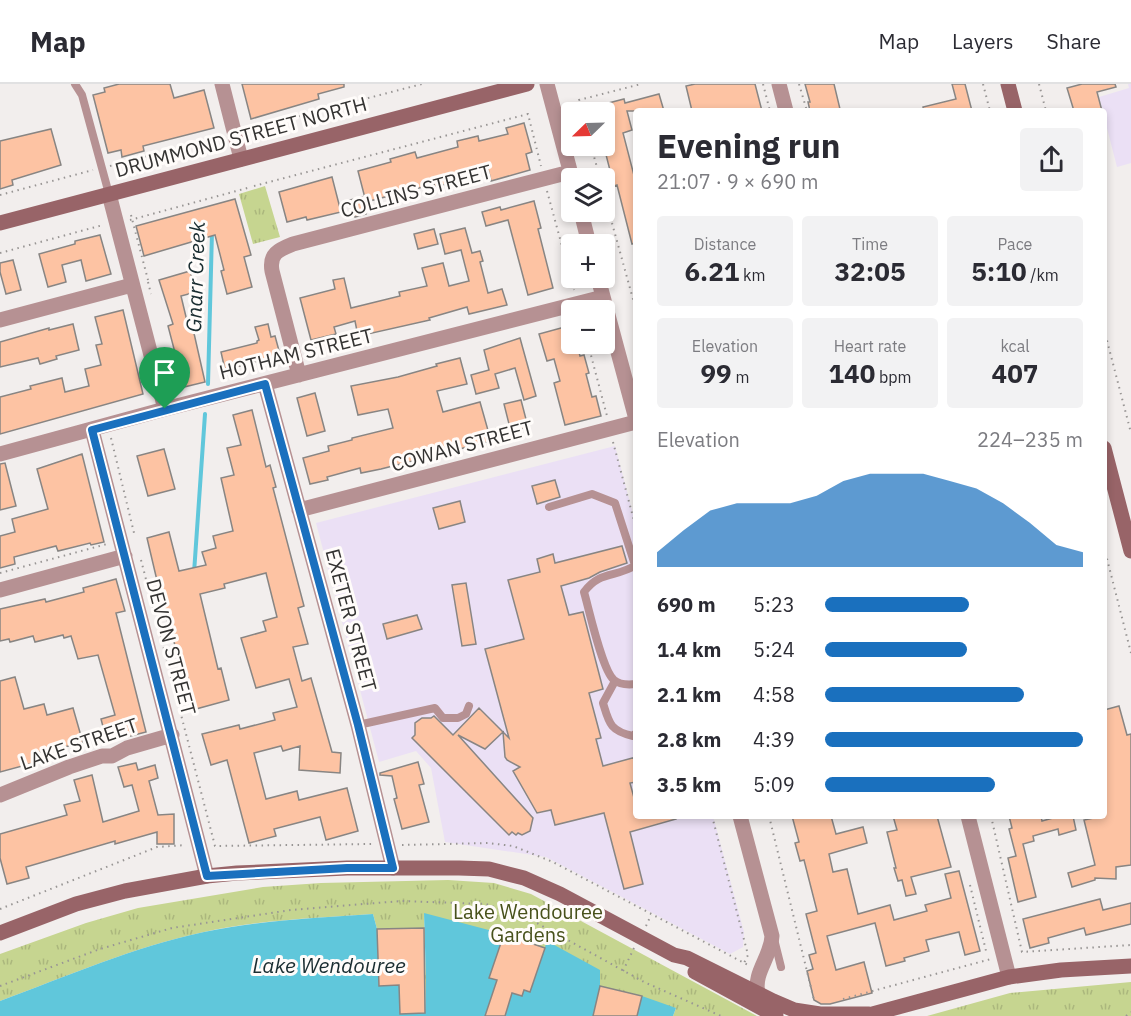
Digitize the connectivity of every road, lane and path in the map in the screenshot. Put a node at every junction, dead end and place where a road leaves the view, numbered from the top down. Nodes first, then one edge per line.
1 (77, 84) edge
2 (222, 84) edge
3 (422, 84) edge
4 (527, 84) edge
5 (548, 84) edge
6 (641, 84) edge
7 (763, 84) edge
8 (779, 84) edge
9 (799, 84) edge
10 (983, 84) edge
11 (1008, 84) edge
12 (1039, 84) edge
13 (580, 102) edge
14 (769, 108) edge
15 (785, 108) edge
16 (806, 108) edge
17 (989, 108) edge
18 (1014, 108) edge
19 (1045, 108) edge
20 (235, 133) junction
21 (241, 159) junction
22 (101, 168) junction
23 (569, 168) edge
24 (561, 176) edge
25 (544, 179) junction
26 (109, 194) junction
27 (0, 195) edge
28 (131, 215) dead end
29 (132, 219) junction
30 (128, 220) dead end
31 (612, 222) edge
32 (0, 223) edge
33 (104, 225) dead end
34 (0, 253) edge
35 (148, 280) dead end
36 (132, 285) junction
37 (601, 288) edge
38 (574, 290) dead end
39 (603, 297) junction
40 (633, 299) edge
41 (0, 320) edge
42 (1107, 341) edge
43 (591, 354) edge
44 (298, 375) junction
45 (265, 384) junction
46 (165, 409) junction
47 (633, 410) edge
48 (633, 422) edge
49 (610, 429) junction
50 (92, 430) junction
51 (1131, 434) edge
52 (111, 438) dead end
53 (0, 454) edge
54 (1107, 459) edge
55 (549, 507) dead end
56 (299, 510) junction
57 (633, 517) edge
58 (136, 541) dead end
59 (108, 544) dead end
60 (1131, 551) edge
61 (132, 554) junction
62 (633, 559) edge
63 (1107, 559) edge
64 (633, 567) edge
65 (0, 573) edge
66 (0, 590) edge
67 (1131, 653) edge
68 (615, 681) junction
69 (633, 684) edge
70 (469, 706) dead end
71 (358, 725) junction
72 (172, 735) junction
73 (633, 736) edge
74 (0, 795) edge
75 (713, 819) edge
76 (741, 819) edge
77 (770, 819) edge
78 (969, 819) edge
79 (993, 819) edge
80 (374, 844) dead end
81 (189, 845) dead end
82 (399, 845) dead end
83 (393, 868) junction
84 (207, 876) junction
85 (0, 909) edge
86 (651, 915) junction
87 (770, 924) junction
88 (644, 929) dead end
89 (0, 933) edge
90 (1131, 945) edge
91 (634, 948) dead end
92 (674, 955) junction
93 (995, 958) dead end
94 (744, 963) junction
95 (748, 965) dead end
96 (1131, 966) edge
97 (781, 967) dead end
98 (623, 971) junction
99 (1009, 977) junction
100 (742, 985) junction
101 (0, 986) edge
102 (752, 997) junction
103 (834, 1002) dead end
104 (816, 1006) dead end
105 (1131, 1012) edge
106 (867, 1015) edge
107 (721, 1016) edge
108 (776, 1016) edge
109 (1126, 1016) edge

1 - 22 lane
2 - 20 street
3 - 20 path
4 - 21 street, DRUMMOND STREET NORTH
5 - 23 street
6 - 13 path
7 - 14 path
8 - 15 street
9 - 16 path
10 - 17 path
11 - 18 street
12 - 19 path
20 - 21 street
20 - 22 path
21 - 26 street, DRUMMOND STREET NORTH
22 - 26 lane
22 - 27 path
24 - 25 street, COLLINS STREET
25 - 29 path
25 - 38 path
25 - 44 street, COLLINS STREET
26 - 32 street, DRUMMOND STREET NORTH
26 - 36 street
28 - 29 path
29 - 30 path
29 - 35 path
31 - 40 path
33 - 34 path
36 - 41 street
36 - 46 street
37 - 39 street
39 - 44 street, HOTHAM STREET
39 - 47 street
42 - 51 path
43 - 49 path
44 - 45 street, HOTHAM STREET
45 - 46 street, HOTHAM STREET
45 - 56 street, EXETER STREET
46 - 50 street, HOTHAM STREET
48 - 49 street, COWAN STREET
49 - 56 street, COWAN STREET
49 - 57 path
50 - 53 street, HOTHAM STREET
50 - 61 street, DEVON STREET
52 - 58 path
54 - 60 street
55 - 62 lane
56 - 71 street, EXETER STREET
59 - 65 path
61 - 66 street
61 - 72 street, DEVON STREET
61 - 80 path
63 - 67 path
64 - 68 lane
68 - 69 lane
68 - 73 lane
70 - 71 lane
71 - 83 street, EXETER STREET
72 - 74 street, LAKE STREET
72 - 84 street, DEVON STREET
75 - 94 path
76 - 87 street
77 - 104 path
78 - 99 street
79 - 90 path
81 - 85 path
82 - 86 path
83 - 84 street
83 - 92 street
84 - 89 street
86 - 88 path
86 - 94 path
87 - 97 lane
87 - 100 street
87 - 102 street
91 - 98 path
92 - 100 street
92 - 102 street
93 - 103 path
94 - 95 path
96 - 99 street
98 - 101 path
98 - 107 path
99 - 106 street
100 - 102 street
102 - 106 street
102 - 108 street
105 - 109 path

